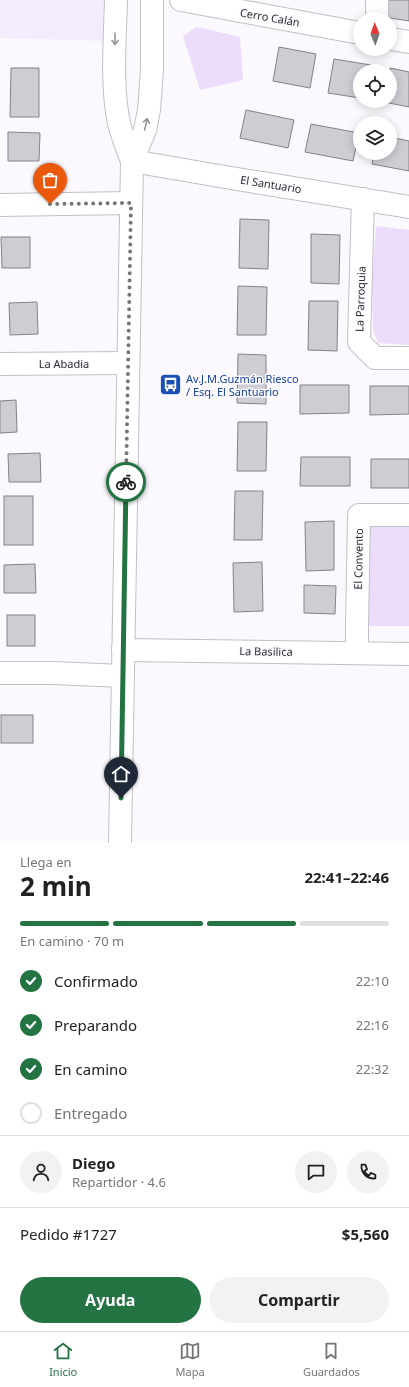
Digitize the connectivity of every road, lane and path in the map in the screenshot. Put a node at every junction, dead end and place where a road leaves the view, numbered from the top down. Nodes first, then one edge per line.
1 (116, 0) edge
2 (152, 0) edge
3 (181, 0) edge
4 (377, 0) edge
5 (377, 12) edge
6 (353, 32) edge
7 (397, 40) edge
8 (409, 42) edge
9 (132, 161) junction
10 (362, 199) junction
11 (131, 203) junction
12 (0, 205) edge
13 (409, 207) edge
14 (409, 358) edge
15 (128, 363) junction
16 (0, 364) edge
17 (409, 515) edge
18 (123, 650) junction
19 (357, 652) junction
20 (409, 654) edge
21 (0, 673) edge
22 (123, 676) junction
23 (120, 843) edge

1 -> 9 street
9 -> 2 street
3 - 6 street, Cerro Calán
4 - 5 street
7 - 8 street
9 - 10 street, El Santuario
9 - 11 street
10 - 13 street, El Santuario
10 - 14 street, La Parroquia
11 - 12 street
11 - 15 street
15 - 16 street, La Abadia
15 - 18 street
17 - 19 street, El Convento
18 - 19 street, La Basilica
18 - 22 street
19 - 20 street, La Basilica
21 - 22 street
22 - 23 street

